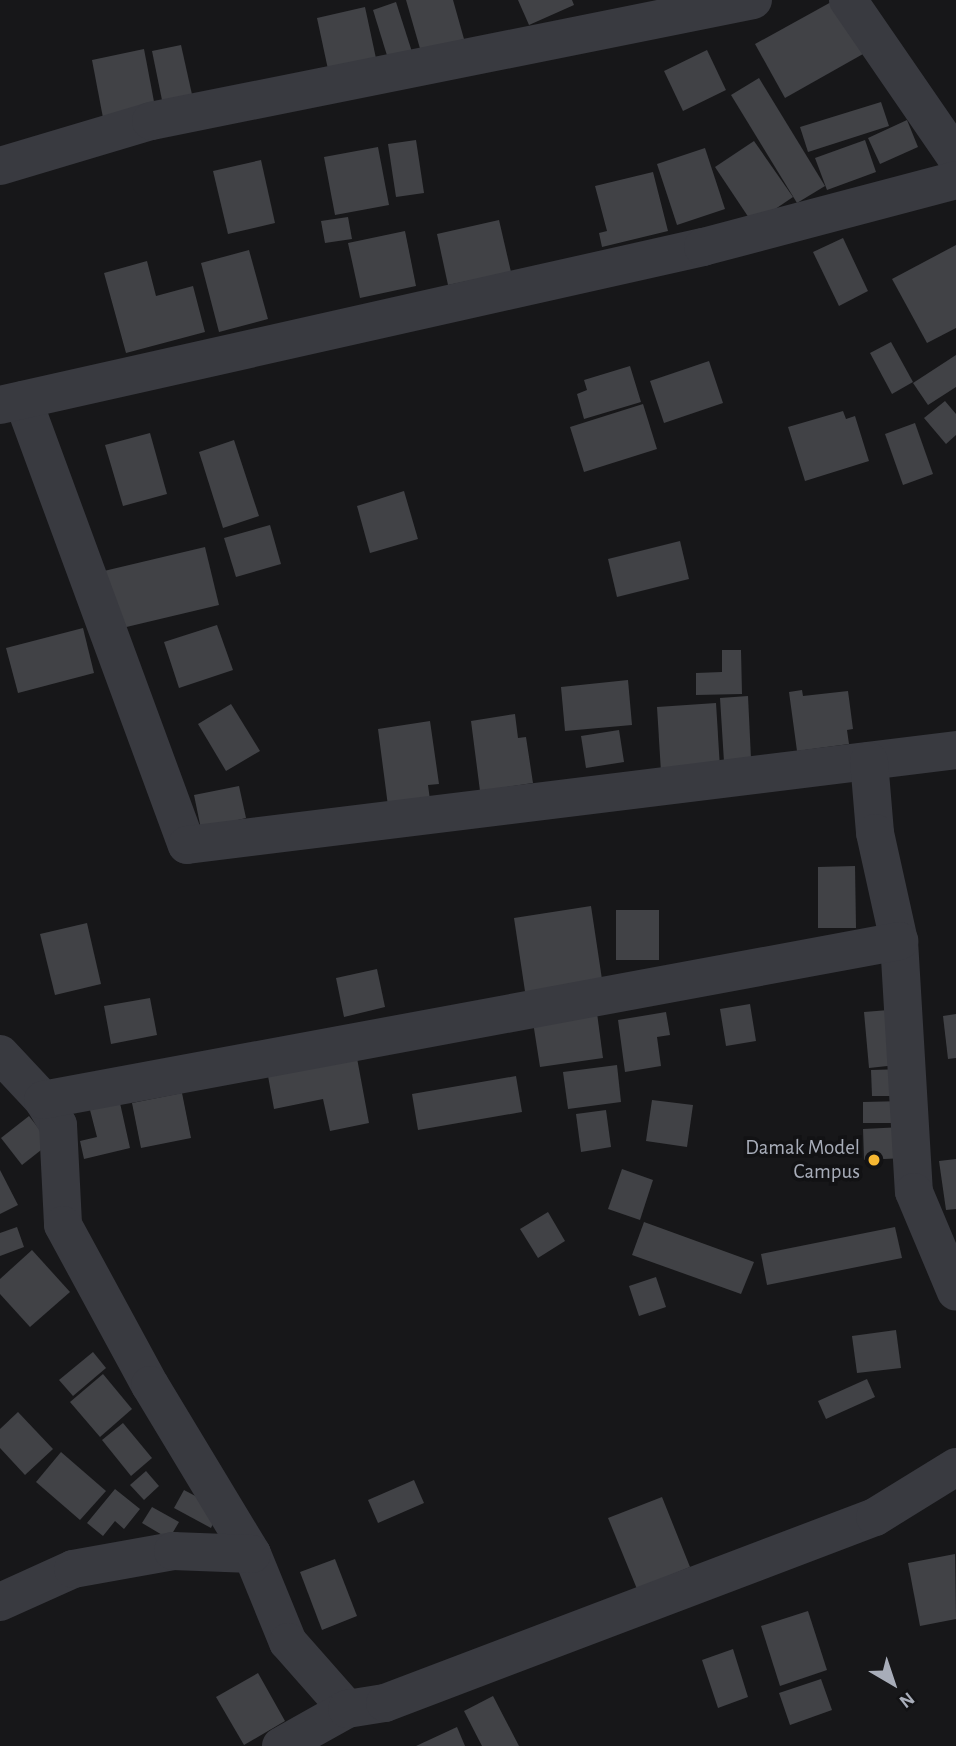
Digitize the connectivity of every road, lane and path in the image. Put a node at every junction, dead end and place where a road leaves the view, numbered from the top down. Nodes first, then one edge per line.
1 (753, 0) edge
2 (848, 0) edge
3 (956, 158) edge
4 (0, 166) edge
5 (956, 180) edge
6 (11, 402) edge
7 (956, 750) edge
8 (869, 761) junction
9 (899, 941) junction
10 (0, 1054) edge
11 (43, 1100) junction
12 (956, 1292) edge
13 (956, 1467) edge
14 (252, 1553) junction
15 (0, 1602) edge
16 (347, 1709) junction
17 (281, 1746) edge

1 - 4 street
2 - 3 street
5 - 6 street
6 - 8 street
7 - 8 street
8 - 9 street
9 - 11 street
9 - 12 street
10 - 11 street
11 - 14 street
13 - 16 street
14 - 15 street
14 - 16 street
16 - 17 street

